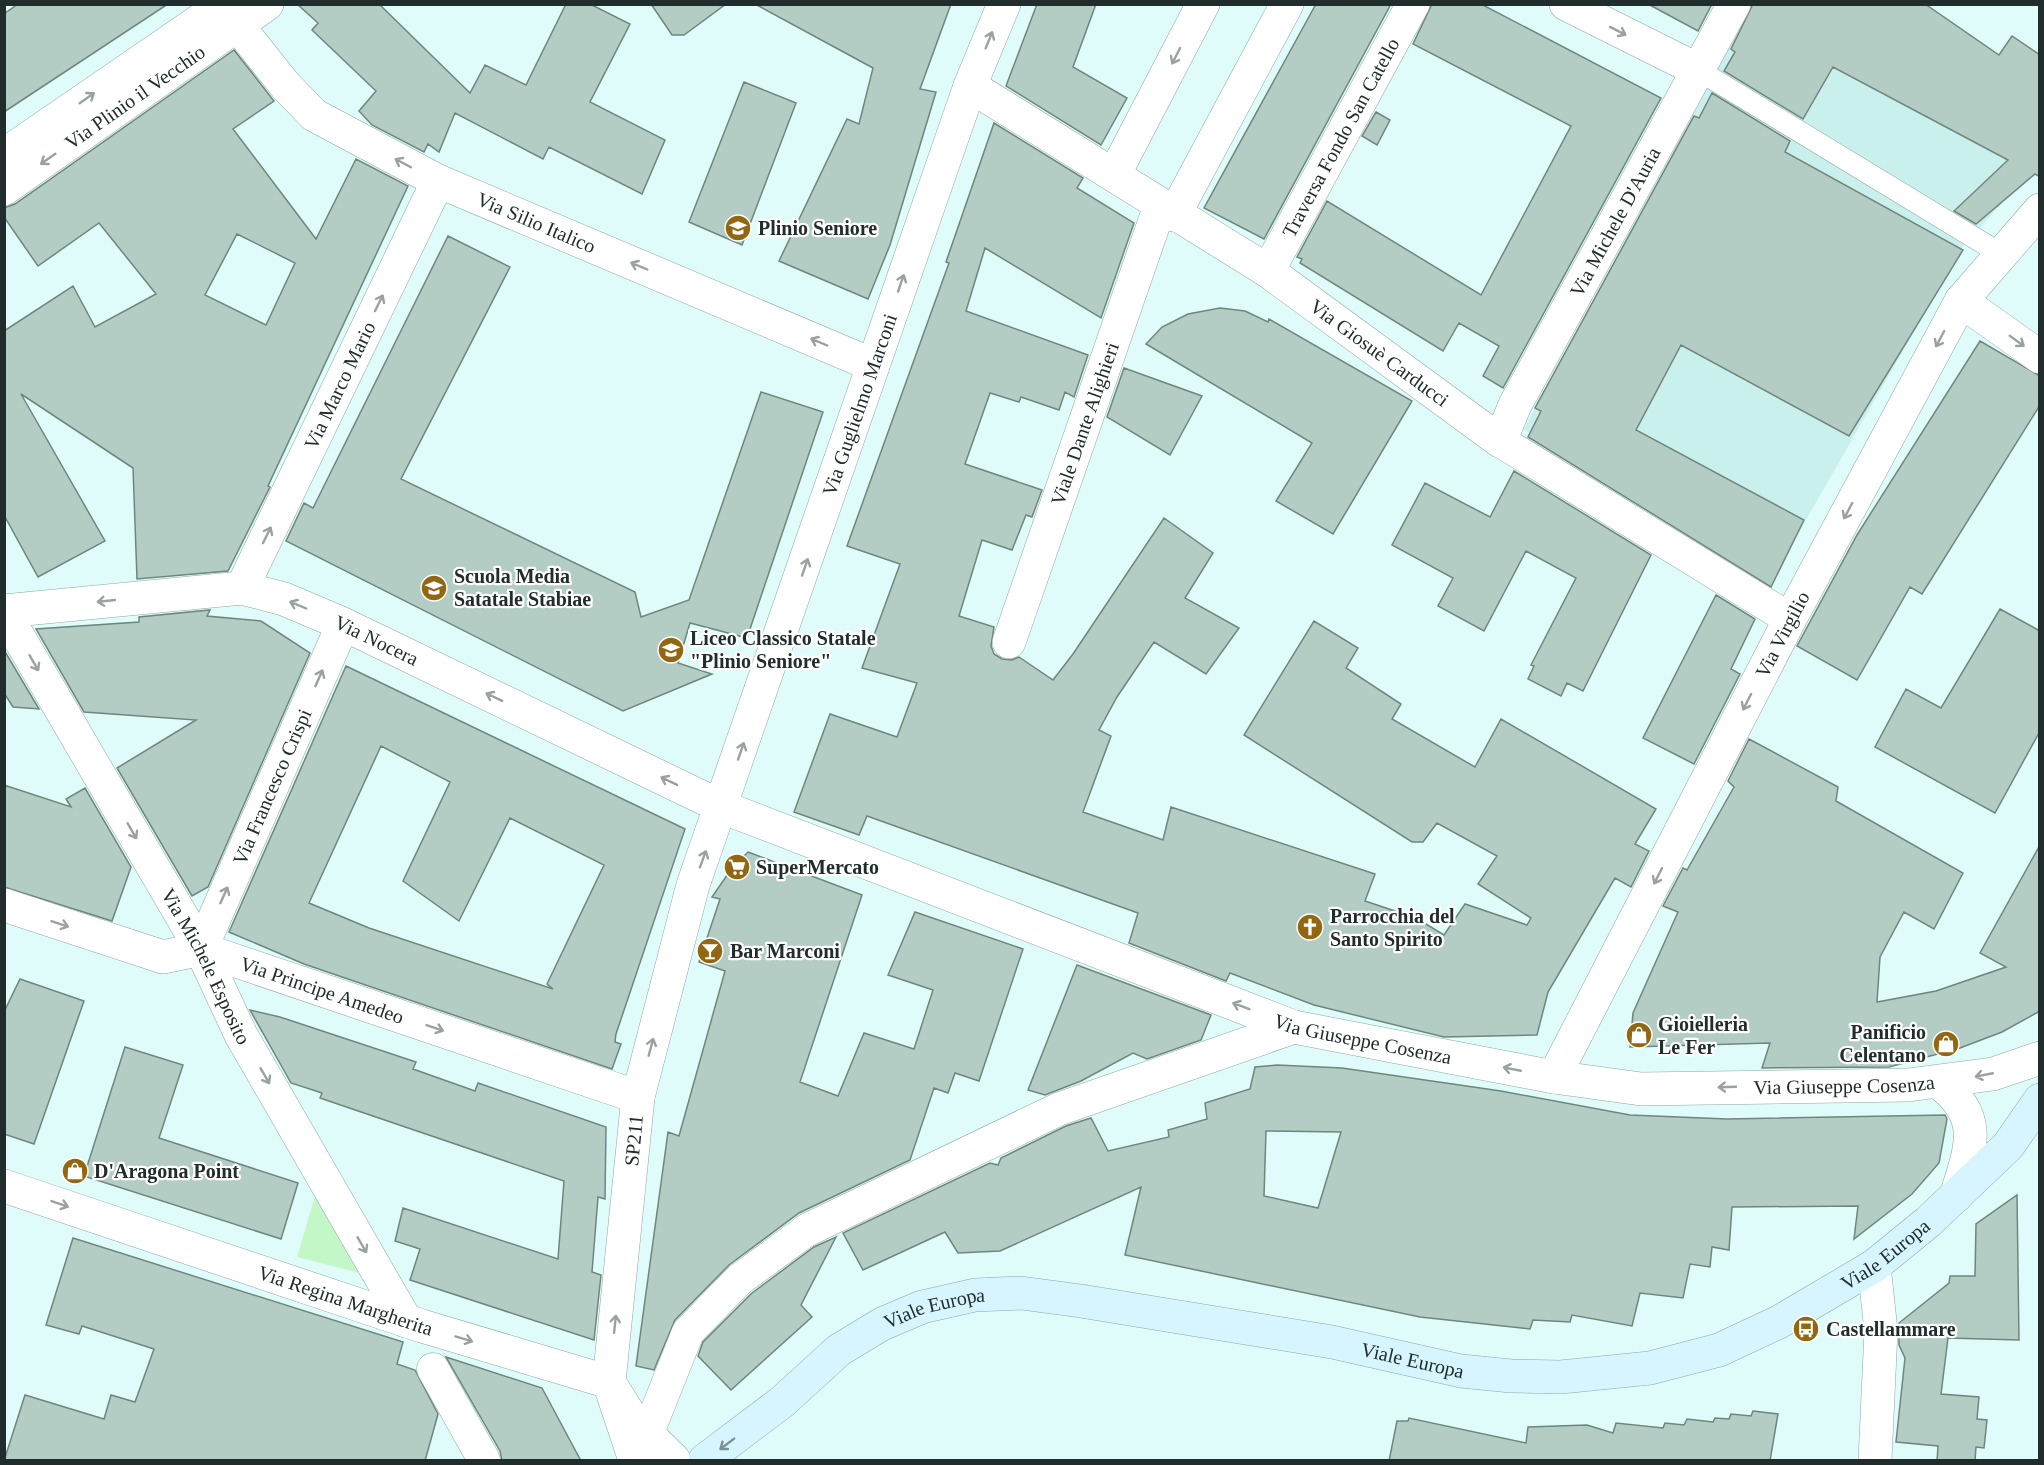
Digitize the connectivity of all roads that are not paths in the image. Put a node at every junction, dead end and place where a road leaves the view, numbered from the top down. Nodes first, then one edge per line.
1 (267, 4) edge
2 (1004, 4) edge
3 (1203, 4) edge
4 (1287, 4) edge
5 (1413, 4) edge
6 (1566, 4) edge
7 (1734, 4) edge
8 (215, 12) edge
9 (1698, 70) junction
10 (970, 86) junction
11 (4, 155) edge
12 (1114, 176) junction
13 (438, 181) junction
14 (4, 189) edge
15 (1167, 210) junction
16 (2040, 210) edge
17 (2001, 254) junction
18 (1268, 271) junction
19 (1961, 301) junction
20 (2040, 357) edge
21 (873, 365) junction
22 (1500, 441) junction
23 (242, 588) junction
24 (4, 612) edge
25 (1790, 619) junction
26 (343, 624) junction
27 (1009, 642) dead end
28 (722, 807) junction
29 (4, 905) edge
30 (201, 949) junction
31 (1294, 1027) junction
32 (2040, 1058) edge
33 (1554, 1077) junction
34 (1938, 1082) junction
35 (638, 1097) junction
36 (2040, 1100) edge
37 (2040, 1126) edge
38 (2008, 1146) junction
39 (4, 1186) edge
40 (1956, 1196) junction
41 (807, 1230) joint
42 (1874, 1266) junction
43 (406, 1321) junction
44 (433, 1369) dead end
45 (609, 1382) junction
46 (782, 1402) junction
47 (641, 1448) edge
48 (484, 1461) edge
49 (674, 1461) edge
50 (705, 1461) edge
51 (746, 1461) edge
52 (1875, 1461) edge

1 - 8 street, Via Plinio il Vecchio
10 -> 2 street, Via Guglielmo Marconi
3 -> 12 street
4 - 15 street, Viale Dante Alighieri
5 - 18 street, Traversa Fondo San Catello
6 -> 9 street
7 - 9 street, Via Michele D'Auria
11 -> 8 street
13 -> 8 street, Via Silio Italico
8 -> 14 street, Via Plinio il Vecchio
9 - 17 lane
9 - 22 street, Via Michele D'Auria
10 - 12 street, Via Giosuè Carducci
21 -> 10 street, Via Guglielmo Marconi
12 - 15 street, Via Giosuè Carducci
21 -> 13 street, Via Silio Italico
23 -> 13 street, Via Marco Mario
15 - 18 street, Via Giosuè Carducci
15 - 27 street, Viale Dante Alighieri
16 - 17 street, Via Virgilio
17 - 19 street, Via Virgilio
18 - 22 street, Via Giosuè Carducci
19 -> 20 street
19 -> 25 street, Via Virgilio
28 -> 21 street, Via Guglielmo Marconi
22 - 25 street, Via Giosuè Carducci
23 -> 24 street, Via Nocera
26 -> 23 street, Via Nocera
24 -> 30 street, Via Michele Esposito
25 -> 33 street, Via Virgilio
28 -> 26 street, Via Nocera
30 -> 26 street, Via Francesco Crispi
31 -> 28 street, Via Giuseppe Cosenza
35 -> 28 street, SP211
29 -> 30 street
30 -> 35 street, Via Principe Amedeo
30 -> 43 street, Via Michele Esposito
33 -> 31 street, Via Giuseppe Cosenza
31 - 41 street
32 -> 34 street, Via Giuseppe Cosenza
34 -> 33 street, Via Giuseppe Cosenza
34 - 40 street
45 -> 35 street, SP211
36 - 38 main road
37 - 38 main road
38 - 40 main road, Viale Europa
39 -> 43 street, Via Regina Margherita
40 - 42 main road, Viale Europa
41 - 47 street
42 - 46 main road, Viale Europa
42 - 52 street
43 -> 45 street, Via Regina Margherita
44 - 48 street
45 - 47 street
46 -> 50 main road
46 - 51 main road
47 - 49 street

